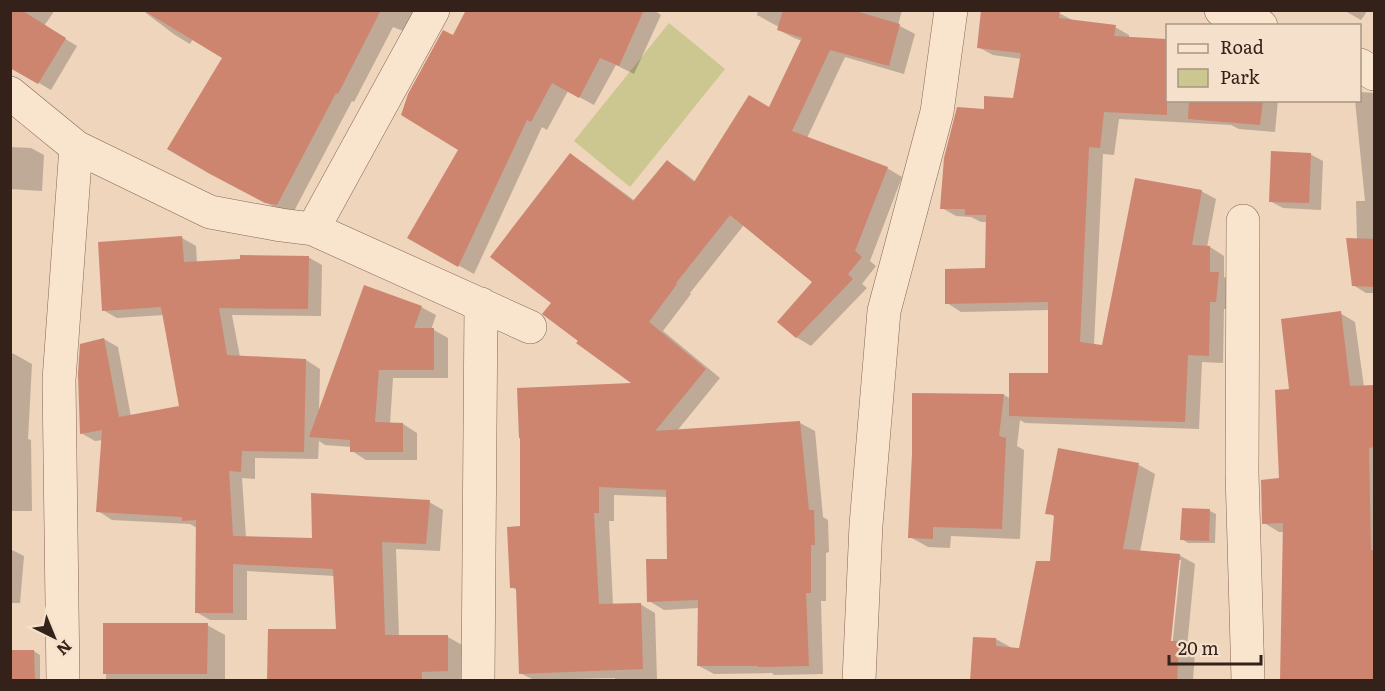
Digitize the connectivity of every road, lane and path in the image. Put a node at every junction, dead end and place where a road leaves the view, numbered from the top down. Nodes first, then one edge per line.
1 (433, 10) edge
2 (951, 10) edge
3 (1221, 10) edge
4 (1256, 24) edge
5 (1361, 66) edge
6 (1374, 74) edge
7 (10, 93) edge
8 (76, 147) junction
9 (1243, 220) dead end
10 (313, 229) junction
11 (481, 304) junction
12 (530, 327) dead end
13 (63, 681) edge
14 (478, 681) edge
15 (858, 681) edge
16 (1248, 681) edge

1 - 10 street
2 - 15 street
3 - 4 street
5 - 6 street
7 - 8 street
8 - 10 street
8 - 13 street
9 - 16 street
10 - 11 street
11 - 12 street
11 - 14 street

